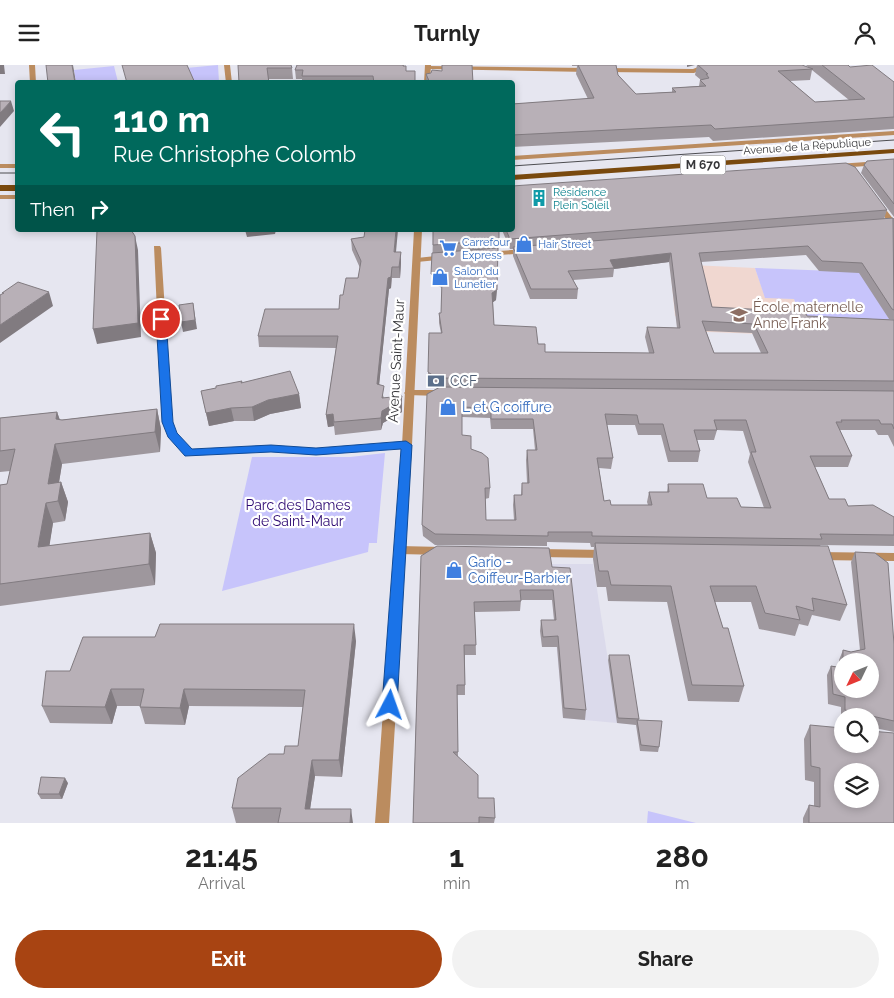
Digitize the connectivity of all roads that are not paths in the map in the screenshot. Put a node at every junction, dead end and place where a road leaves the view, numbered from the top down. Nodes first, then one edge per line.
1 (32, 65) edge
2 (227, 65) edge
3 (708, 65) edge
4 (428, 66) edge
5 (567, 67) edge
6 (33, 80) edge
7 (229, 80) edge
8 (427, 80) edge
9 (894, 133) edge
10 (894, 145) edge
11 (894, 153) edge
12 (759, 156) junction
13 (515, 158) edge
14 (894, 162) edge
15 (710, 164) junction
16 (0, 166) edge
17 (15, 166) edge
18 (830, 167) edge
19 (515, 169) edge
20 (515, 173) edge
21 (515, 178) edge
22 (0, 180) edge
23 (15, 180) edge
24 (515, 182) edge
25 (0, 187) edge
26 (15, 187) edge
27 (870, 193) edge
28 (0, 197) edge
29 (15, 197) edge
30 (882, 223) edge
31 (893, 224) edge
32 (418, 232) edge
33 (157, 248) dead end
34 (530, 251) edge
35 (472, 255) edge
36 (452, 257) edge
37 (417, 260) junction
38 (409, 393) junction
39 (448, 393) edge
40 (406, 445) junction
41 (399, 549) junction
42 (452, 551) edge
43 (522, 553) edge
44 (619, 554) edge
45 (803, 556) edge
46 (894, 557) edge
47 (382, 823) edge

1 - 6 street
2 - 7 street
3 - 5 street
4 - 5 street
4 - 8 street
9 - 13 street, Avenue de la République
10 - 12 main road, Avenue de la République / M 670
11 - 15 main road, Avenue de la République / M 670
12 - 19 main road
12 - 20 main road, Avenue de la République / M 670
14 - 18 street, Avenue de la République
15 - 21 main road, Avenue de la République / M 670
15 - 24 main road
16 - 17 street
22 - 23 main road
25 - 26 main road
27 - 31 street
28 - 29 street
30 - 31 street
32 - 37 street, Avenue Saint-Maur
33 - 40 street
34 - 35 street
36 - 37 street
37 - 38 street, Avenue Saint-Maur
38 - 39 street
38 - 40 street, Avenue Saint-Maur
40 - 41 street, Avenue Saint-Maur
41 - 42 street
41 - 47 street, Avenue Saint-Maur
43 - 44 street
45 - 46 street

